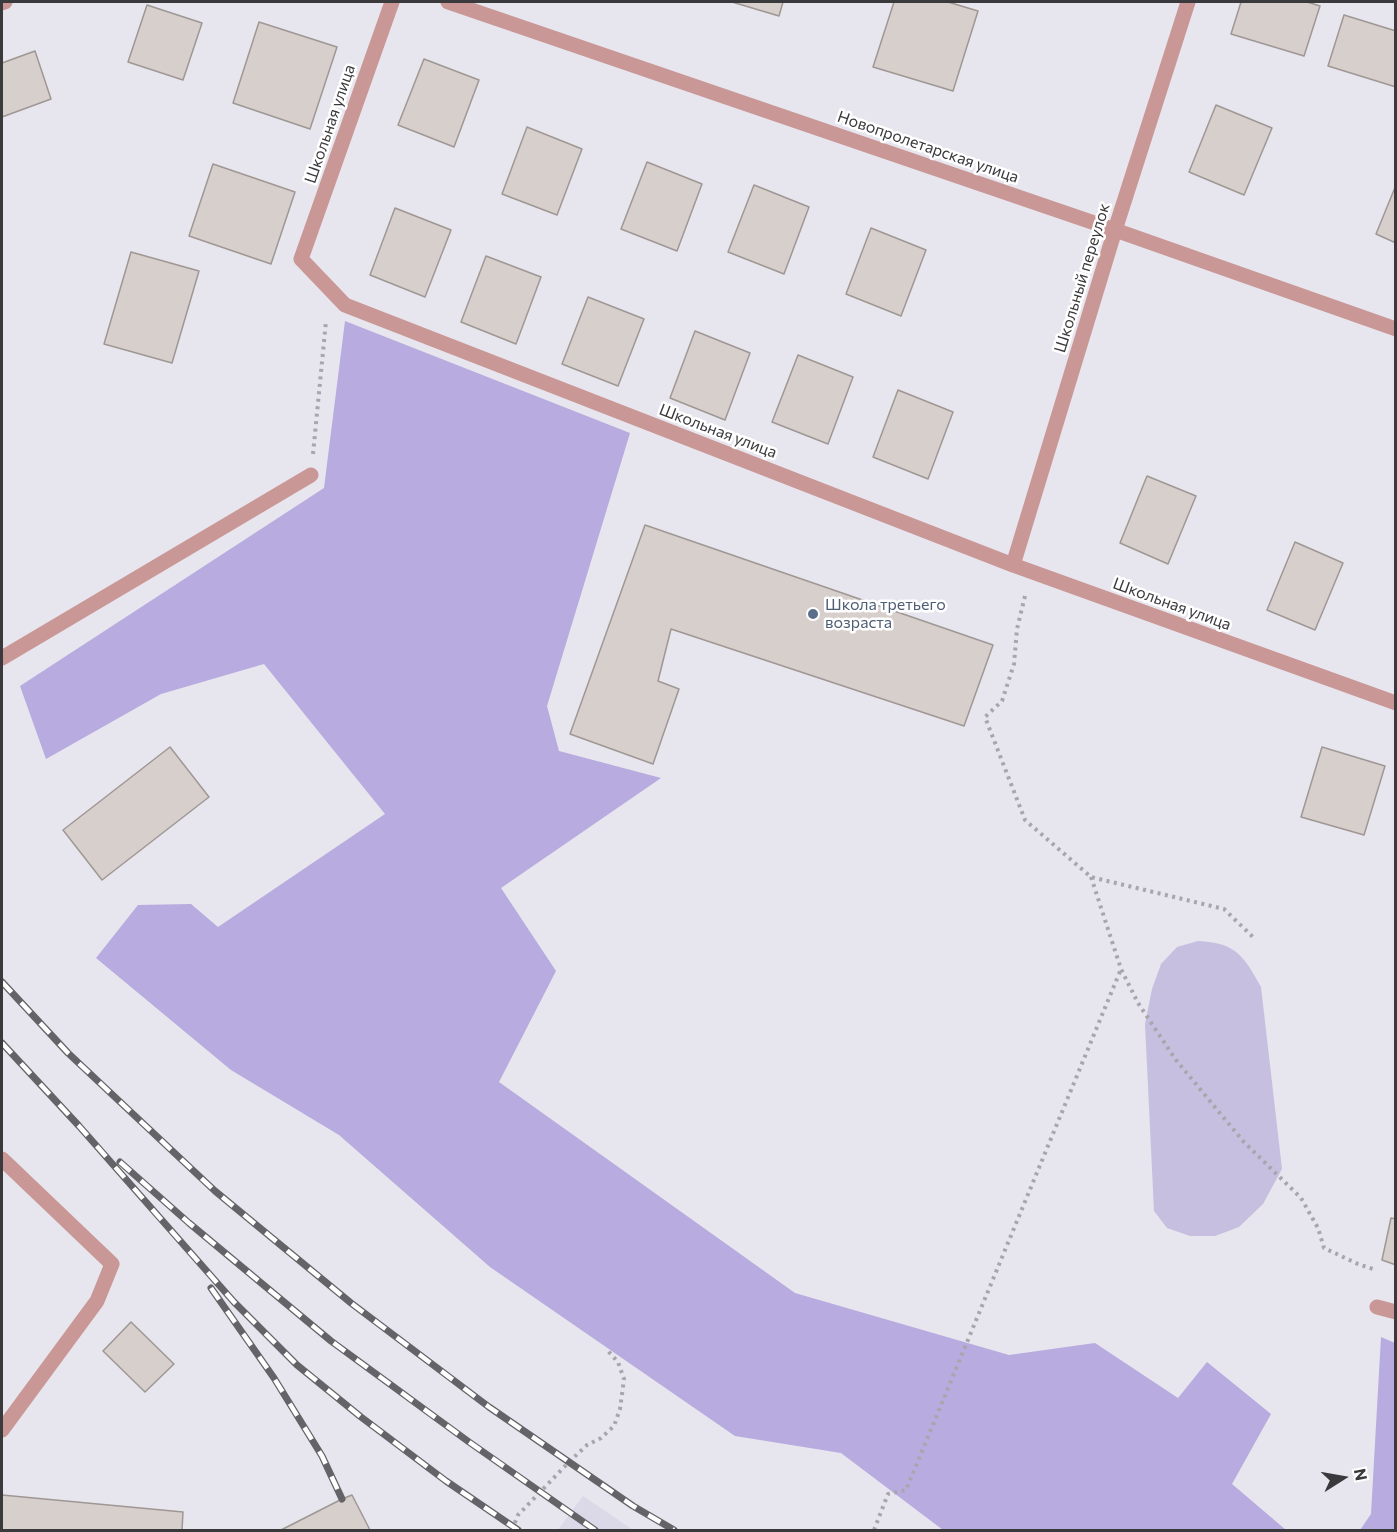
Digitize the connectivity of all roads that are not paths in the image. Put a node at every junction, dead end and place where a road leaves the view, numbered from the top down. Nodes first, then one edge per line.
1 (392, 2) edge
2 (448, 2) edge
3 (1188, 2) edge
4 (1115, 230) junction
5 (1395, 329) edge
6 (311, 475) road end
7 (1013, 565) junction
8 (2, 658) edge
9 (1395, 703) edge
10 (2, 1159) edge
11 (1377, 1307) dead end
12 (1395, 1312) edge
13 (2, 1430) edge

1 - 7 street, Школьная улица
2 - 4 street, Новопролетарская улица
3 - 4 street, Школьный переулок
4 - 5 street, Новопролетарская улица
4 - 7 street, Школьный переулок
6 - 8 street
7 - 9 street, Школьная улица
10 - 13 street
11 - 12 street

